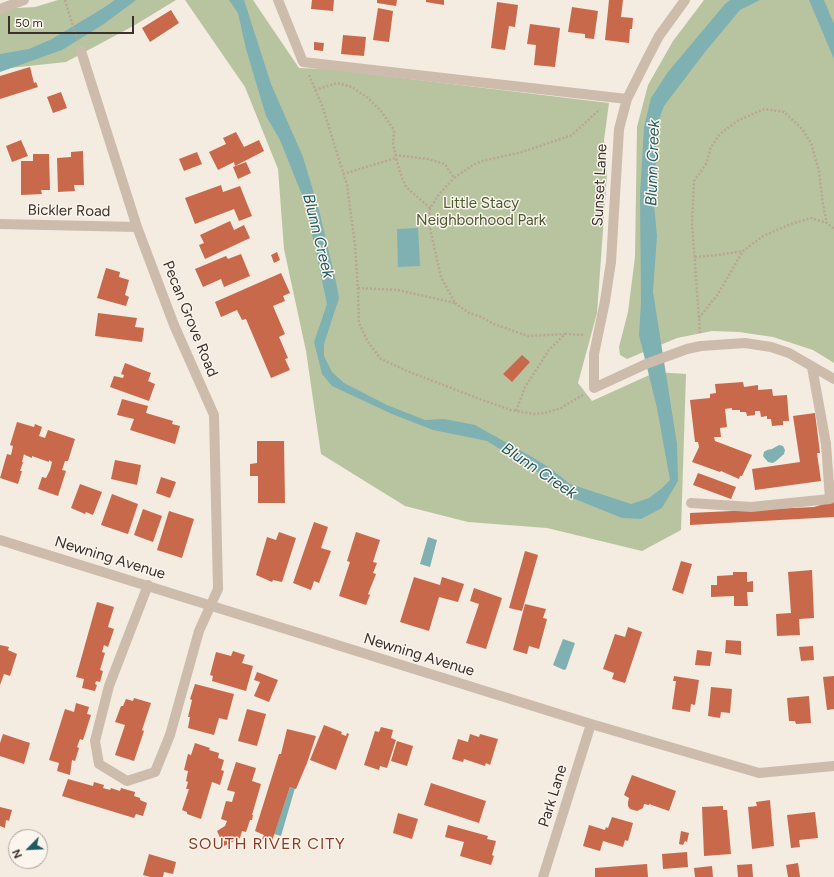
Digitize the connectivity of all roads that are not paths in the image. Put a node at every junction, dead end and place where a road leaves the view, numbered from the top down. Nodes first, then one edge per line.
1 (24, 0) edge
2 (278, 0) edge
3 (685, 0) edge
4 (0, 9) edge
5 (81, 51) road end
6 (627, 99) junction
7 (0, 224) edge
8 (137, 227) junction
9 (812, 367) junction
10 (834, 379) edge
11 (690, 503) dead end
12 (0, 540) edge
13 (148, 585) junction
14 (210, 606) junction
15 (591, 724) junction
16 (834, 766) edge
17 (543, 877) edge

1 - 4 street
2 - 6 street
3 - 6 street, Sunset Lane
5 - 8 street, Pecan Grove Road
6 - 9 street, Sunset Lane
7 - 8 street, Bickler Road
8 - 14 street, Pecan Grove Road
9 - 10 street
9 - 11 street
12 - 13 street, Newning Avenue
13 - 14 street, Newning Avenue
13 - 14 street, Pecan Grove Road
14 - 15 street, Newning Avenue
15 - 16 street, Newning Avenue
15 - 17 street, Park Lane

